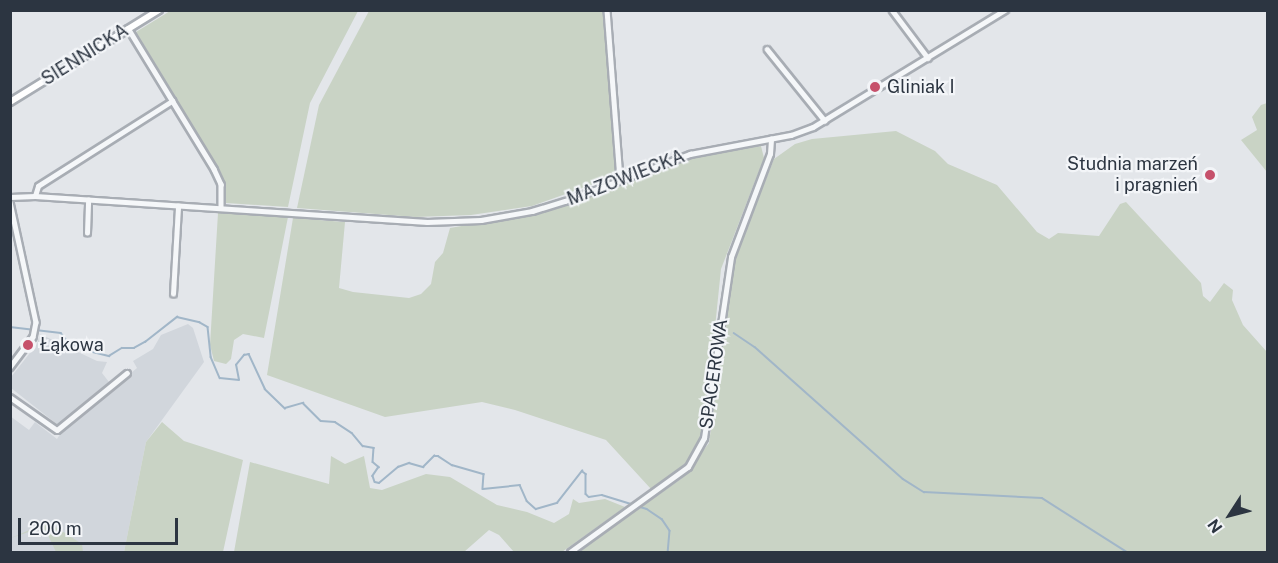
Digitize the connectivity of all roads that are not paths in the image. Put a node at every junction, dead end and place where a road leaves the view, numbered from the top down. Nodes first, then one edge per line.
1 (159, 10) edge
2 (607, 10) edge
3 (891, 10) edge
4 (988, 10) edge
5 (1005, 10) edge
6 (993, 17) junction
7 (128, 28) junction
8 (767, 49) dead end
9 (928, 58) junction
10 (172, 101) junction
11 (10, 102) edge
12 (825, 121) junction
13 (771, 139) junction
14 (620, 180) junction
15 (36, 196) junction
16 (10, 197) edge
17 (88, 200) junction
18 (10, 202) edge
19 (178, 206) junction
20 (222, 208) junction
21 (87, 233) dead end
22 (173, 294) dead end
23 (10, 367) edge
24 (127, 373) dead end
25 (10, 397) edge
26 (570, 552) edge

1 - 7 main road, SIENNICKA
2 - 14 street
3 - 9 street
4 - 6 street
5 - 6 street, MAZOWIECKA
6 - 9 street, MAZOWIECKA
7 - 10 street
7 - 11 main road, SIENNICKA
8 - 12 street
9 - 12 street, MAZOWIECKA
10 - 15 street
10 - 20 street
12 - 13 street, MAZOWIECKA
13 - 14 street, MAZOWIECKA
13 - 26 street, SPACEROWA
14 - 20 street, MAZOWIECKA
15 - 16 street, MAZOWIECKA
15 - 17 street, MAZOWIECKA
17 - 19 street, MAZOWIECKA
17 - 21 street
18 - 23 street
19 - 20 street, MAZOWIECKA
19 - 22 street
24 - 25 street

